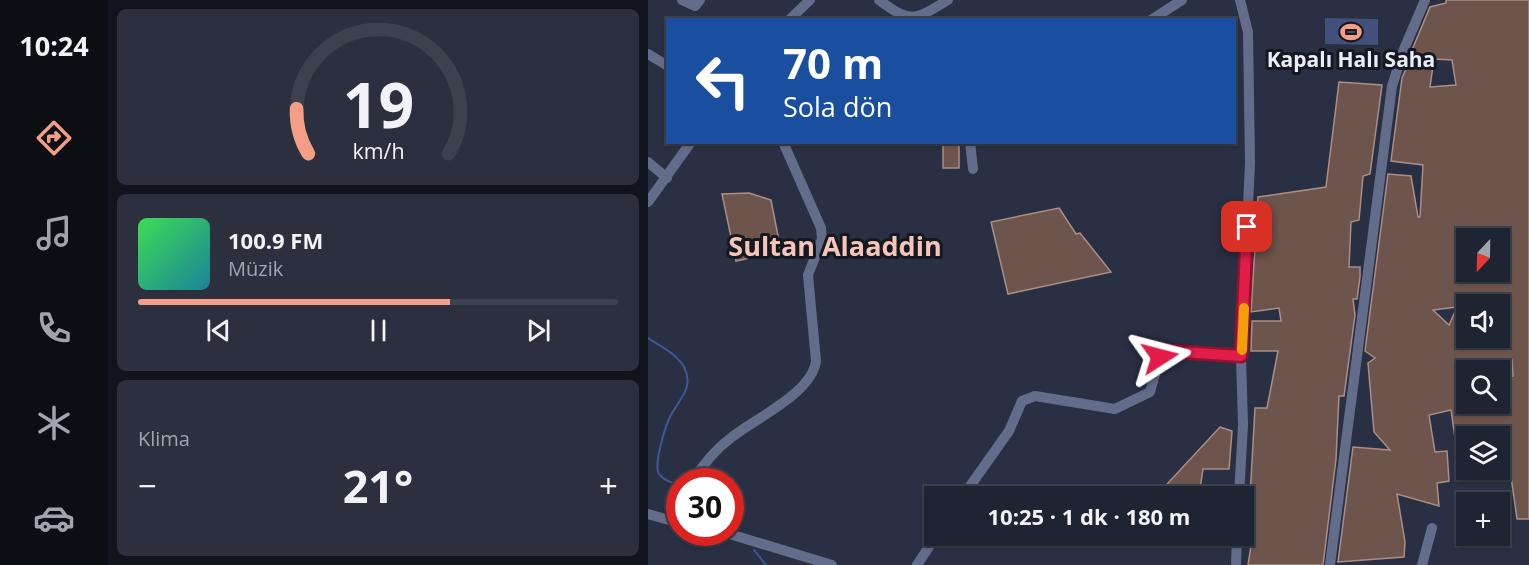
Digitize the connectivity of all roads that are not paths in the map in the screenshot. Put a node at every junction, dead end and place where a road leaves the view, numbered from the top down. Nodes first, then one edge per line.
1 (682, 0) edge
2 (700, 0) edge
3 (810, 0) edge
4 (879, 0) edge
5 (948, 0) edge
6 (1182, 0) edge
7 (1240, 0) edge
8 (1425, 0) edge
9 (791, 18) edge
10 (907, 18) edge
11 (915, 18) edge
12 (1154, 18) edge
13 (648, 54) edge
14 (666, 65) edge
15 (690, 144) edge
16 (784, 144) edge
17 (970, 144) edge
18 (648, 162) edge
19 (973, 169) dead end
20 (667, 178) junction
21 (648, 202) edge
22 (1241, 356) junction
23 (704, 468) edge
24 (970, 486) edge
25 (1240, 486) edge
26 (648, 514) edge
27 (666, 519) edge
28 (1432, 528) dead end
29 (744, 538) edge
30 (929, 546) edge
31 (1237, 546) edge
32 (832, 565) edge
33 (917, 565) edge
34 (1236, 565) edge
35 (1330, 565) edge
36 (1422, 565) edge

1 - 2 street
3 - 9 street
4 - 10 street
5 - 11 street
6 - 12 street
7 - 22 street
8 - 35 street
13 - 14 street
15 - 20 street
16 - 23 street
17 - 19 street
18 - 20 street
20 - 21 street
22 - 24 street
22 - 25 street
26 - 27 street
28 - 36 street
29 - 32 street
30 - 33 street
31 - 34 street

